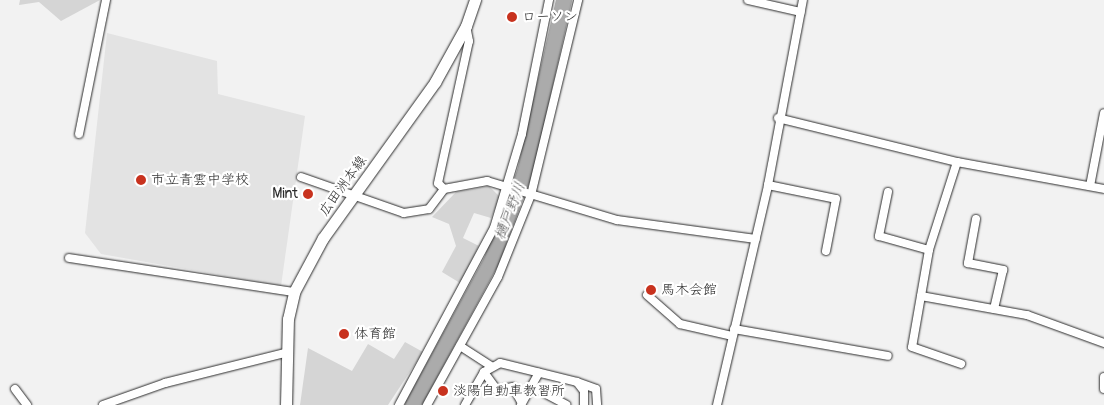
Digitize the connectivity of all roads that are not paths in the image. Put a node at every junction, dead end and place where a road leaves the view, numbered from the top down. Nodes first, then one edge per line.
1 (106, 0) edge
2 (475, 0) edge
3 (550, 0) edge
4 (578, 0) edge
5 (748, 0) edge
6 (804, 0) edge
7 (801, 12) junction
8 (466, 26) junction
9 (1104, 113) edge
10 (778, 118) junction
11 (79, 134) dead end
12 (957, 162) junction
13 (301, 177) dead end
14 (768, 185) junction
15 (1090, 186) junction
16 (506, 188) junction
17 (444, 189) junction
18 (1104, 189) edge
19 (888, 192) dead end
20 (356, 195) junction
21 (531, 195) junction
22 (976, 219) dead end
23 (756, 239) junction
24 (929, 250) junction
25 (826, 251) dead end
26 (69, 258) dead end
27 (294, 292) junction
28 (647, 295) dead end
29 (921, 296) junction
30 (994, 309) junction
31 (733, 333) junction
32 (1104, 343) edge
33 (460, 346) junction
34 (288, 352) junction
35 (888, 356) dead end
36 (961, 364) dead end
37 (492, 367) junction
38 (484, 372) junction
39 (539, 372) junction
40 (1104, 377) edge
41 (577, 382) junction
42 (531, 386) junction
43 (15, 389) dead end
44 (1104, 389) edge
45 (468, 404) edge
46 (521, 404) edge
47 (27, 405) edge
48 (103, 405) edge
49 (286, 405) edge
50 (399, 405) edge
51 (427, 405) edge
52 (566, 405) edge
53 (584, 405) edge
54 (597, 405) edge
55 (717, 405) edge

1 - 11 street
2 - 8 main road, 広田洲本線
3 - 16 street
4 - 21 street
5 - 7 street
6 - 7 street
7 - 10 street
8 - 17 street
8 - 20 main road, 広田洲本線
9 - 15 street
10 - 12 street
10 - 14 street
12 - 15 street
12 - 24 street
13 - 20 street
14 - 23 street
14 - 25 street
15 - 18 street
16 - 17 street
16 - 21 street
16 - 50 street
17 - 20 street
19 - 24 street
20 - 27 main road, 広田洲本線
21 - 23 street
21 - 33 street
22 - 30 street
23 - 31 street
24 - 29 street
26 - 27 street
27 - 34 main road, 広田洲本線
28 - 31 street
29 - 30 street
29 - 36 street
30 - 32 street
31 - 35 street
31 - 55 street
33 - 37 street
33 - 51 street
34 - 48 street
34 - 49 main road, 広田洲本線
37 - 38 street
37 - 39 street
38 - 45 street
38 - 46 street
39 - 41 street
39 - 42 street
40 - 44 street
41 - 53 street
41 - 54 street
42 - 46 street
42 - 52 street
43 - 47 street

